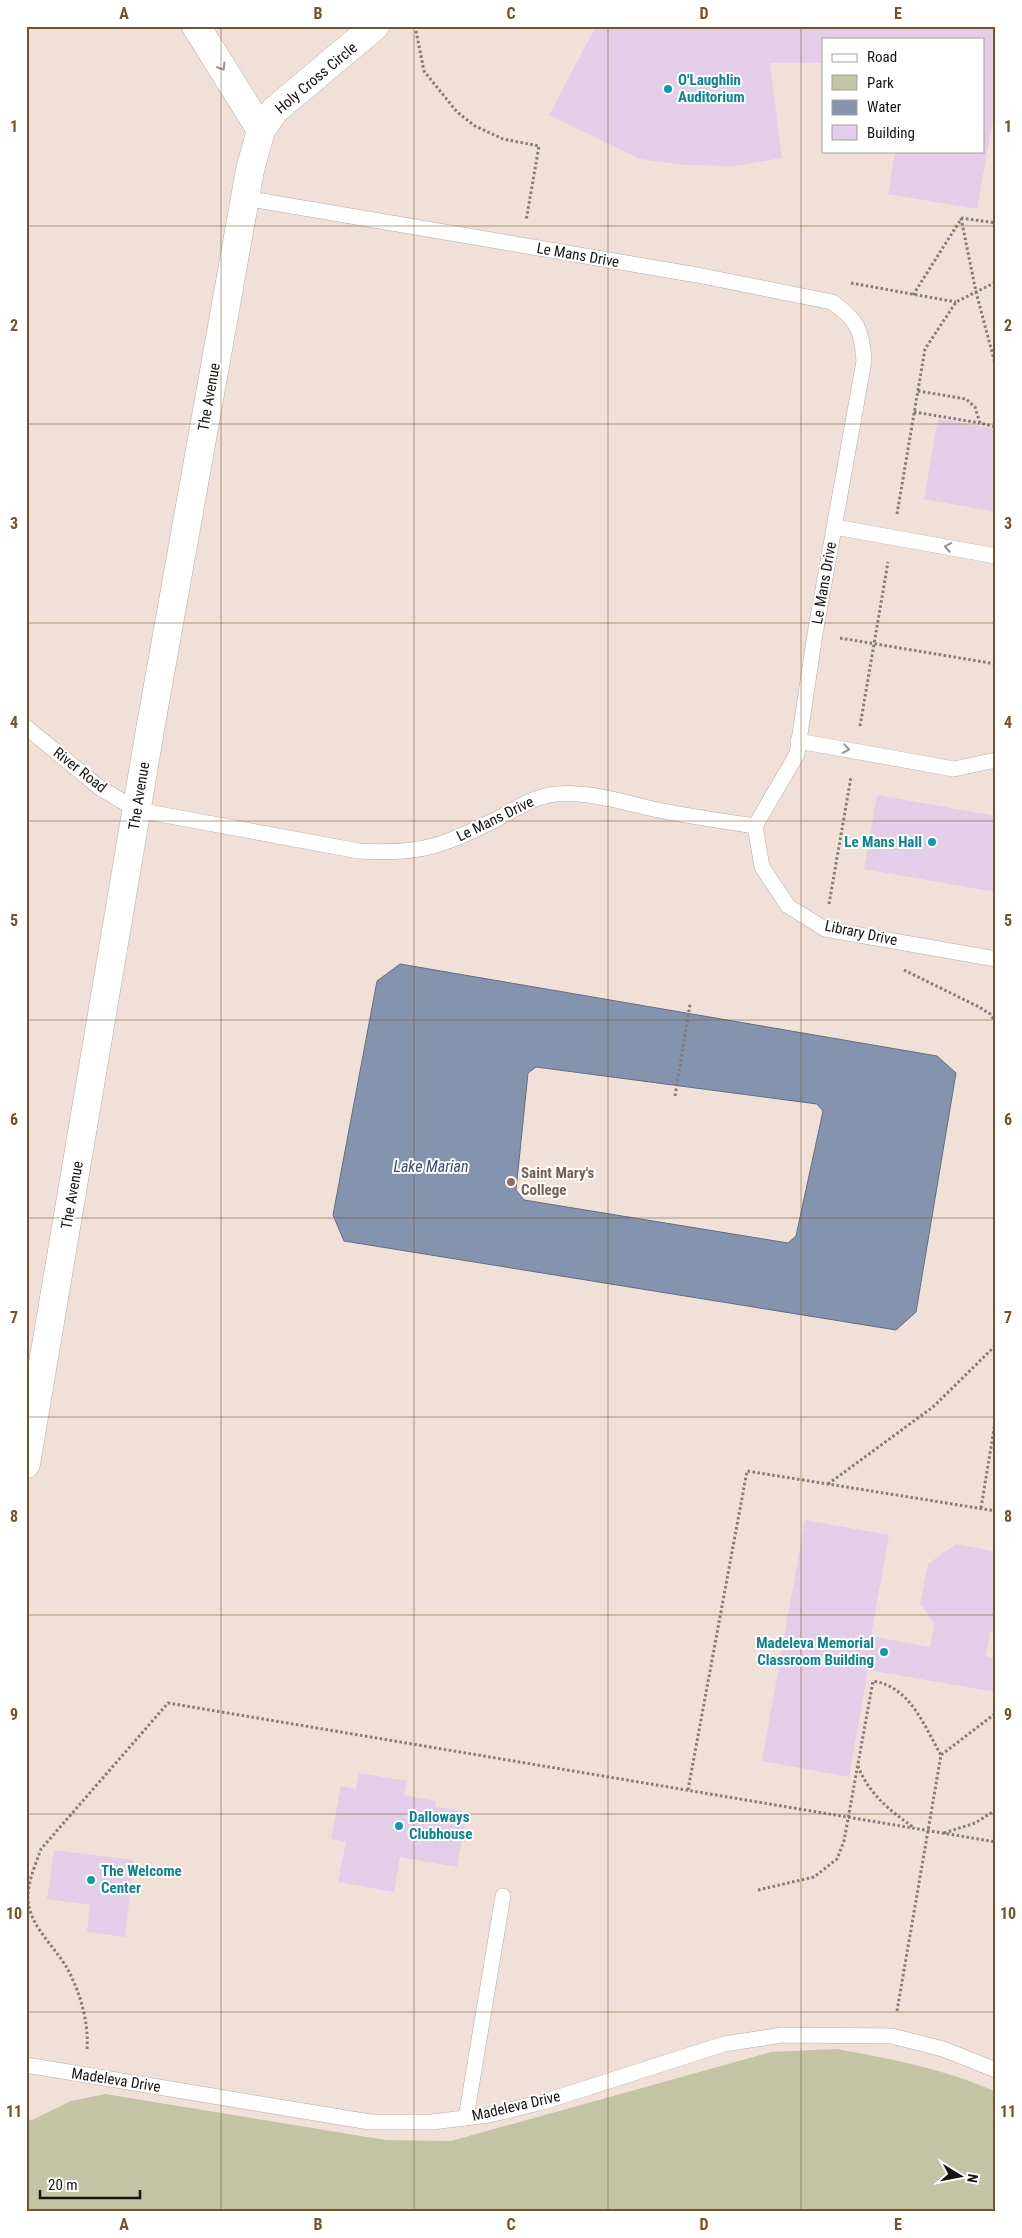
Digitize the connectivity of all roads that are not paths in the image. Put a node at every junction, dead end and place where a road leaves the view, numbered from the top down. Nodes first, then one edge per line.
1 (196, 26) edge
2 (375, 26) edge
3 (261, 130) junction
4 (245, 198) junction
5 (834, 527) junction
6 (996, 556) edge
7 (26, 727) edge
8 (798, 741) junction
9 (996, 760) edge
10 (137, 810) junction
11 (755, 826) junction
12 (996, 959) edge
13 (26, 1464) edge
14 (503, 1896) dead end
15 (26, 2065) edge
16 (996, 2070) edge
17 (466, 2118) junction

1 -> 3 street
2 - 3 street, Holy Cross Circle
3 - 4 street, The Avenue
4 - 5 lane, Le Mans Drive
4 - 10 street, The Avenue
6 -> 5 lane
5 - 8 lane, Le Mans Drive
7 - 10 lane, River Road
8 -> 9 lane
8 - 11 lane, Le Mans Drive
10 - 11 lane, Le Mans Drive
10 - 13 street, The Avenue
11 - 12 lane, Library Drive
14 - 17 lane
15 - 17 lane, Madeleva Drive
16 - 17 lane, Madeleva Drive

